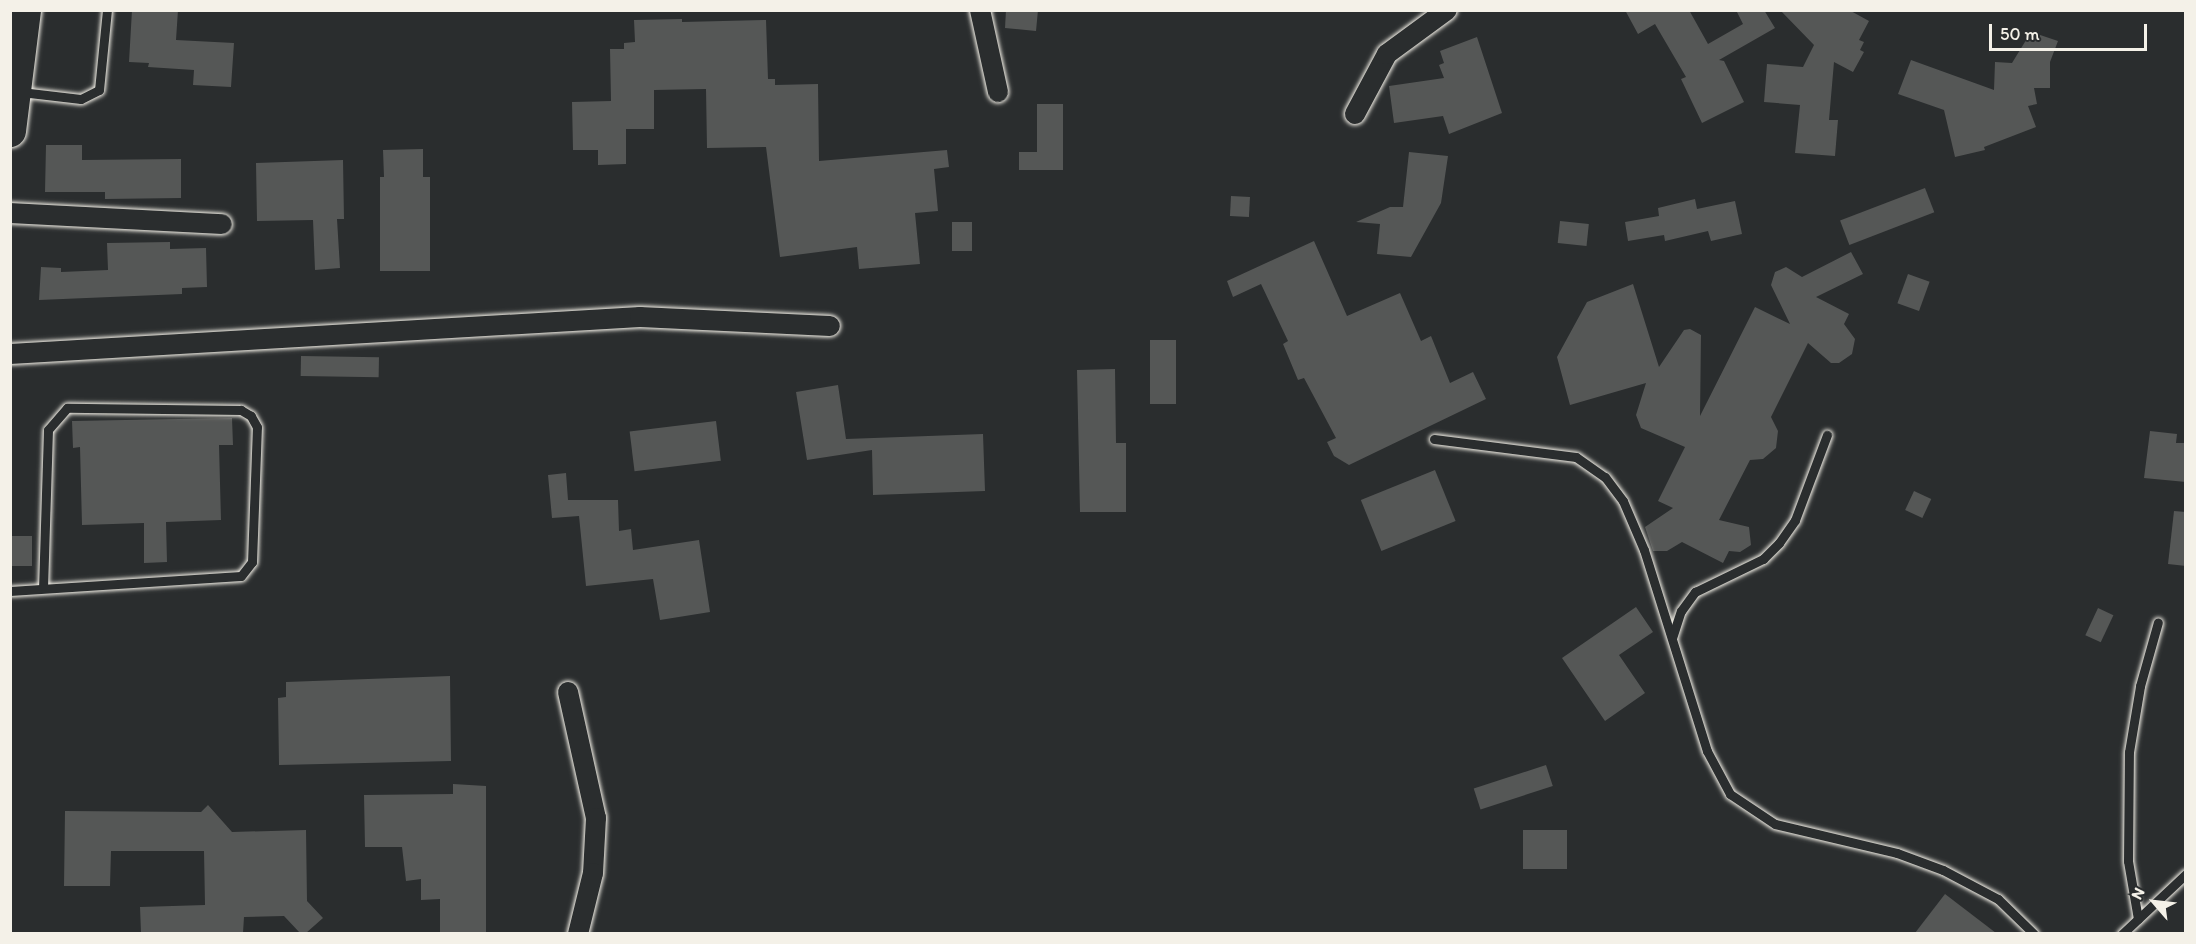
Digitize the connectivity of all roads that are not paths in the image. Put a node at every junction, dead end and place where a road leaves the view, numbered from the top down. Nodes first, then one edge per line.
1 (25, 10) edge
2 (107, 10) edge
3 (980, 10) edge
4 (1447, 10) edge
5 (15, 92) junction
6 (998, 92) dead end
7 (1355, 114) dead end
8 (10, 131) edge
9 (10, 213) edge
10 (222, 224) dead end
11 (830, 326) dead end
12 (10, 354) edge
13 (1827, 435) dead end
14 (1434, 439) dead end
15 (43, 588) junction
16 (10, 591) edge
17 (2158, 622) dead end
18 (1672, 638) junction
19 (568, 692) dead end
20 (2186, 874) edge
21 (2138, 919) junction
22 (578, 933) edge
23 (2034, 933) edge
24 (2122, 933) edge

1 - 5 highway
2 - 5 lane
3 - 6 street
4 - 7 street
5 - 8 highway
9 - 10 street
11 - 12 street
13 - 18 lane
14 - 18 lane
15 - 15 lane
15 - 16 lane
17 - 21 lane
18 - 23 lane
19 - 22 street
20 - 21 lane
21 - 24 lane

